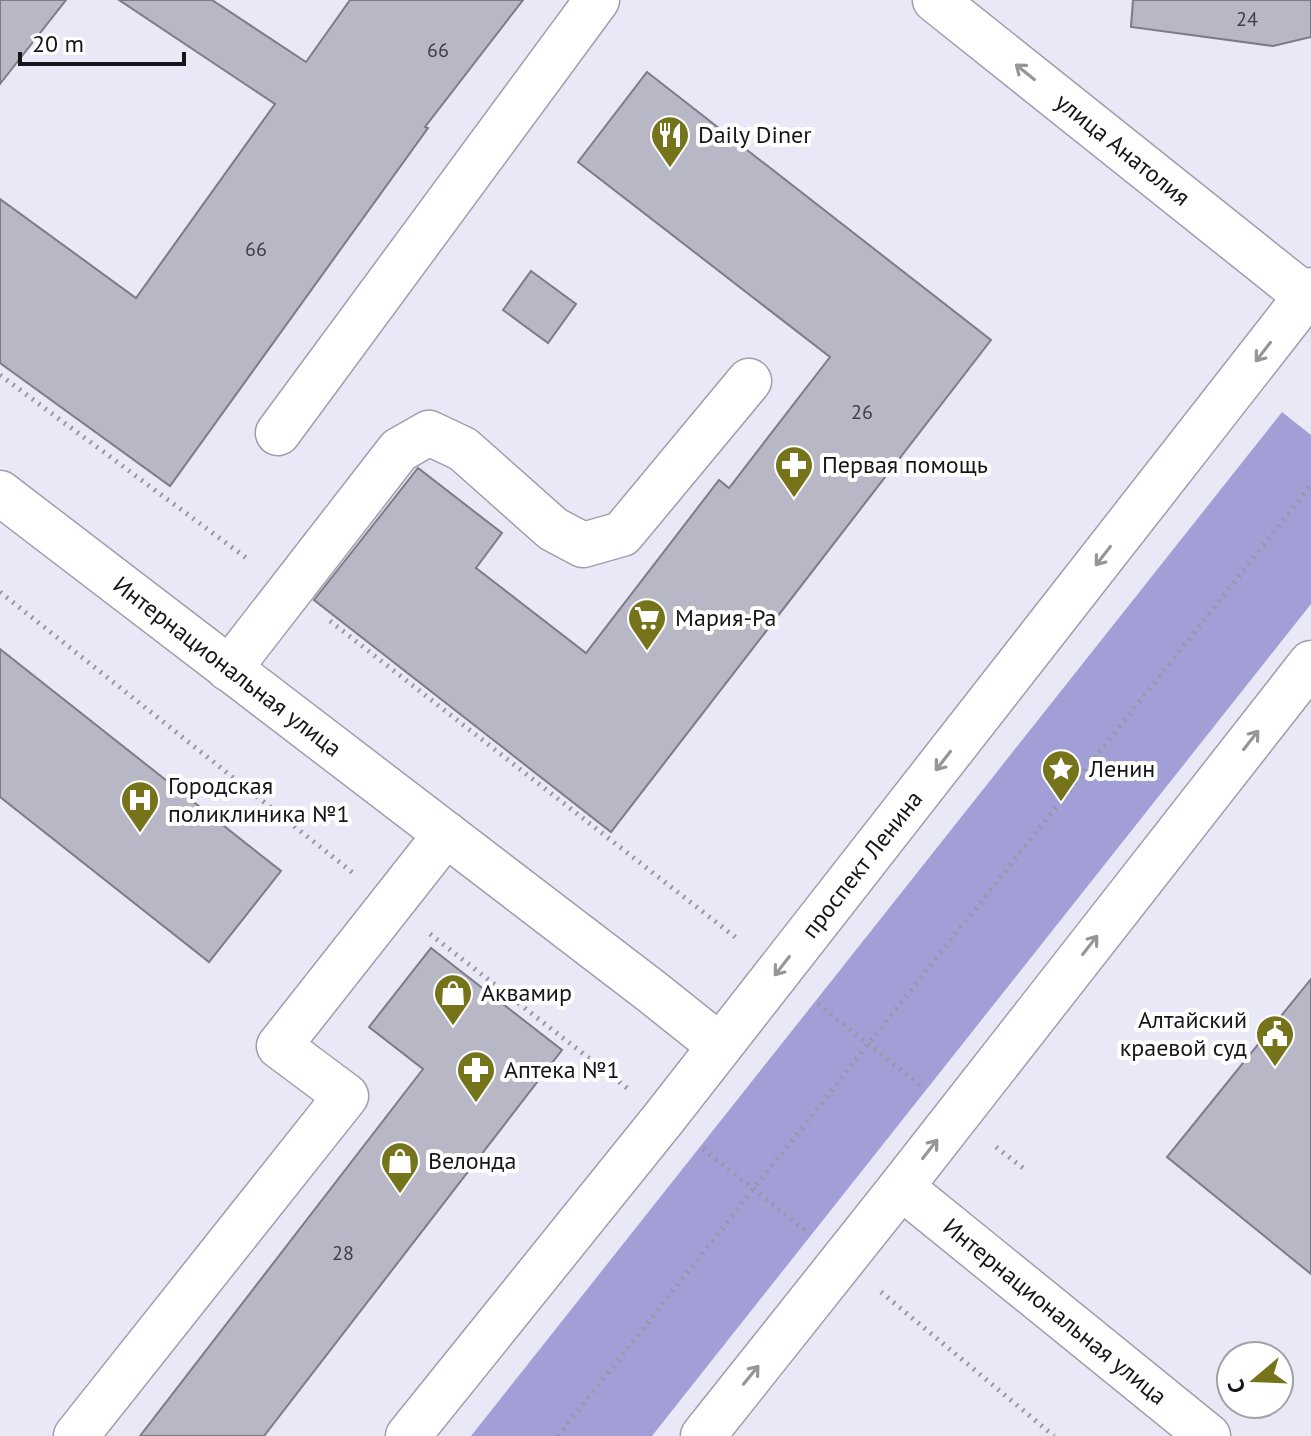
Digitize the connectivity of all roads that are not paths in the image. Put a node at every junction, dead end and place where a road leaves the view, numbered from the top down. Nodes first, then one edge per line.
1 (597, 0) edge
2 (935, 0) edge
3 (1309, 295) edge
4 (749, 381) dead end
5 (278, 433) dead end
6 (0, 493) edge
7 (1311, 663) edge
8 (229, 669) junction
9 (446, 834) junction
10 (720, 1046) junction
11 (901, 1187) junction
12 (76, 1436) edge
13 (408, 1436) edge
14 (703, 1436) edge
15 (1208, 1436) edge

1 - 5 main road
3 -> 2 main road, улица Анатолия
3 -> 10 main road, проспект Ленина
4 - 8 main road
6 - 8 main road, Интернациональная улица
11 -> 7 main road
8 - 9 main road, Интернациональная улица
9 - 10 main road, Интернациональная улица
9 - 12 main road
10 - 13 main road, проспект Ленина
14 -> 11 main road
11 - 15 main road, Интернациональная улица

